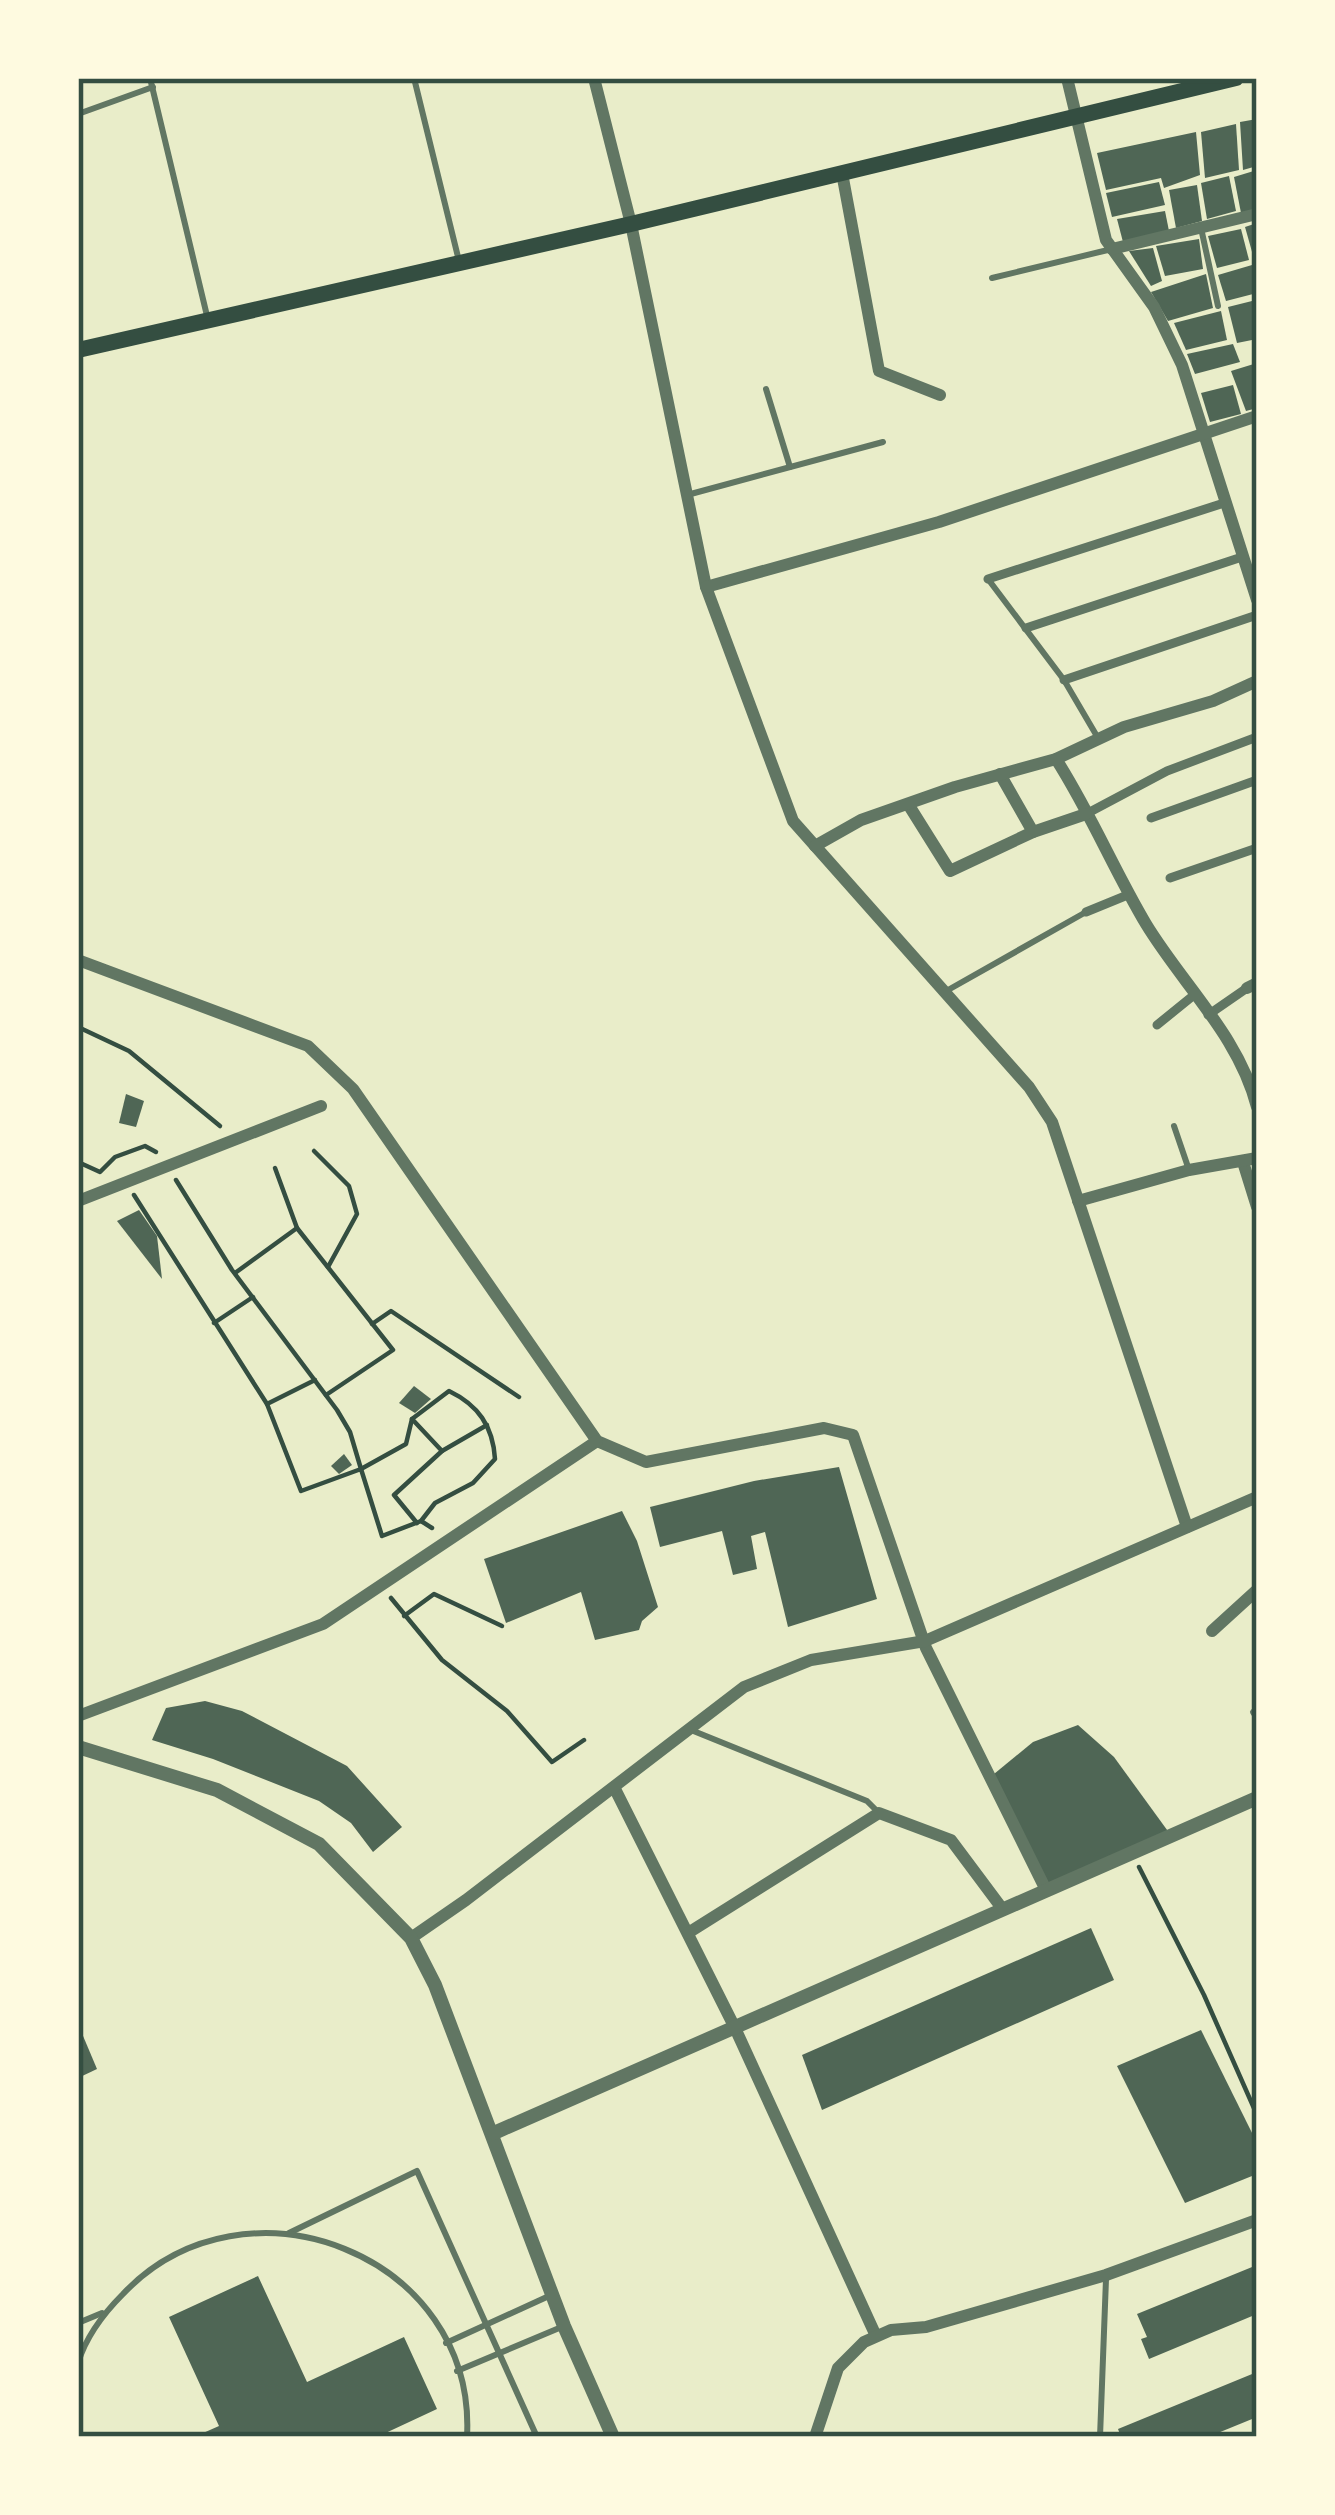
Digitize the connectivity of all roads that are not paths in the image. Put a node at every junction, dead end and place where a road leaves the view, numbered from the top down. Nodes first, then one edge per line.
1 (414, 78) edge
2 (593, 78) edge
3 (1236, 78) edge
4 (151, 82) edge
5 (1069, 83) edge
6 (78, 114) edge
7 (1076, 116) junction
8 (842, 173) junction
9 (1257, 214) edge
10 (631, 224) junction
11 (1201, 228) junction
12 (1112, 249) junction
13 (459, 263) junction
14 (992, 278) dead end
15 (1218, 305) dead end
16 (208, 320) junction
17 (78, 350) edge
18 (766, 389) dead end
19 (940, 395) dead end
20 (1257, 416) edge
21 (1202, 435) junction
22 (884, 442) dead end
23 (790, 467) junction
24 (687, 495) junction
25 (1224, 502) junction
26 (1243, 557) junction
27 (988, 578) joint
28 (706, 587) junction
29 (1257, 599) edge
30 (1257, 615) edge
31 (1026, 628) junction
32 (1064, 680) junction
33 (1257, 680) edge
34 (1257, 737) edge
35 (1098, 738) junction
36 (1057, 760) junction
37 (1000, 773) junction
38 (1257, 780) edge
39 (908, 804) junction
40 (1087, 814) junction
41 (1151, 818) dead end
42 (1033, 832) junction
43 (815, 847) junction
44 (1257, 848) edge
45 (1170, 878) dead end
46 (1130, 894) junction
47 (1086, 912) joint
48 (78, 960) edge
49 (1252, 986) edge
50 (944, 992) junction
51 (1194, 995) junction
52 (1208, 1015) junction
53 (1157, 1025) dead end
54 (321, 1106) dead end
55 (1257, 1107) edge
56 (1174, 1126) dead end
57 (1250, 1160) edge
58 (1190, 1170) junction
59 (78, 1201) edge
60 (1078, 1201) junction
61 (1257, 1207) edge
62 (597, 1441) junction
63 (1257, 1496) edge
64 (1187, 1527) junction
65 (1257, 1590) edge
66 (1212, 1631) dead end
67 (925, 1641) junction
68 (1257, 1708) edge
69 (78, 1716) edge
70 (1257, 1718) edge
71 (689, 1729) junction
72 (78, 1747) edge
73 (614, 1786) junction
74 (1257, 1798) edge
75 (879, 1813) junction
76 (1045, 1888) junction
77 (1001, 1907) junction
78 (688, 1933) junction
79 (411, 1938) junction
80 (735, 2028) junction
81 (494, 2134) junction
82 (1257, 2220) edge
83 (288, 2233) junction
84 (1106, 2275) junction
85 (552, 2294) junction
86 (105, 2312) junction
87 (486, 2323) junction
88 (78, 2324) edge
89 (564, 2326) junction
90 (876, 2336) junction
91 (446, 2343) junction
92 (500, 2353) junction
93 (78, 2363) edge
94 (458, 2371) junction
95 (467, 2437) edge
96 (537, 2437) edge
97 (613, 2437) edge
98 (815, 2437) edge
99 (1100, 2437) edge

1 - 13 lane
2 - 10 street
3 - 7 main road
4 - 6 lane
4 - 16 lane
5 - 7 street
7 - 8 main road
7 - 12 street
8 - 10 main road
8 - 19 street
9 - 11 street
10 - 13 main road
10 - 24 street
11 - 12 street
11 - 15 lane
12 - 14 lane
12 - 21 street
13 - 16 main road
16 - 17 main road
18 - 23 lane
20 - 21 street
21 - 25 street
21 - 28 street
22 - 23 lane
23 - 24 lane
24 - 28 street
25 - 26 street
25 - 27 street
26 - 29 street
26 - 31 street
27 - 31 lane
28 - 43 street
30 - 32 street
31 - 32 lane
32 - 35 lane
33 - 35 street
34 - 40 street
35 - 36 street
36 - 37 street
36 - 40 street
37 - 39 street
37 - 42 street
38 - 41 street
39 - 42 street
39 - 43 street
40 - 42 street
40 - 46 street
43 - 50 street
44 - 45 street
46 - 47 street
46 - 51 street
47 - 50 lane
48 - 62 street
49 - 52 street
50 - 60 street
51 - 52 street
51 - 53 street
52 - 55 street
54 - 59 street
56 - 58 lane
57 - 58 street
57 - 61 street
58 - 60 street
60 - 64 street
62 - 67 street
62 - 69 street
63 - 64 street
64 - 67 street
65 - 66 street
67 - 71 street
67 - 76 street
68 - 70 lane
71 - 73 street
71 - 75 lane
72 - 79 street
73 - 78 street
73 - 79 street
74 - 76 street
75 - 77 street
75 - 78 street
76 - 77 street
77 - 80 street
78 - 80 street
79 - 81 street
80 - 81 street
80 - 90 street
81 - 85 street
82 - 84 street
83 - 86 lane
83 - 87 lane
83 - 91 lane
84 - 90 street
84 - 99 lane
85 - 87 lane
85 - 89 street
86 - 88 lane
86 - 93 lane
87 - 91 lane
87 - 92 lane
89 - 92 lane
89 - 97 street
90 - 98 street
91 - 94 lane
92 - 94 lane
92 - 96 lane
94 - 95 lane

